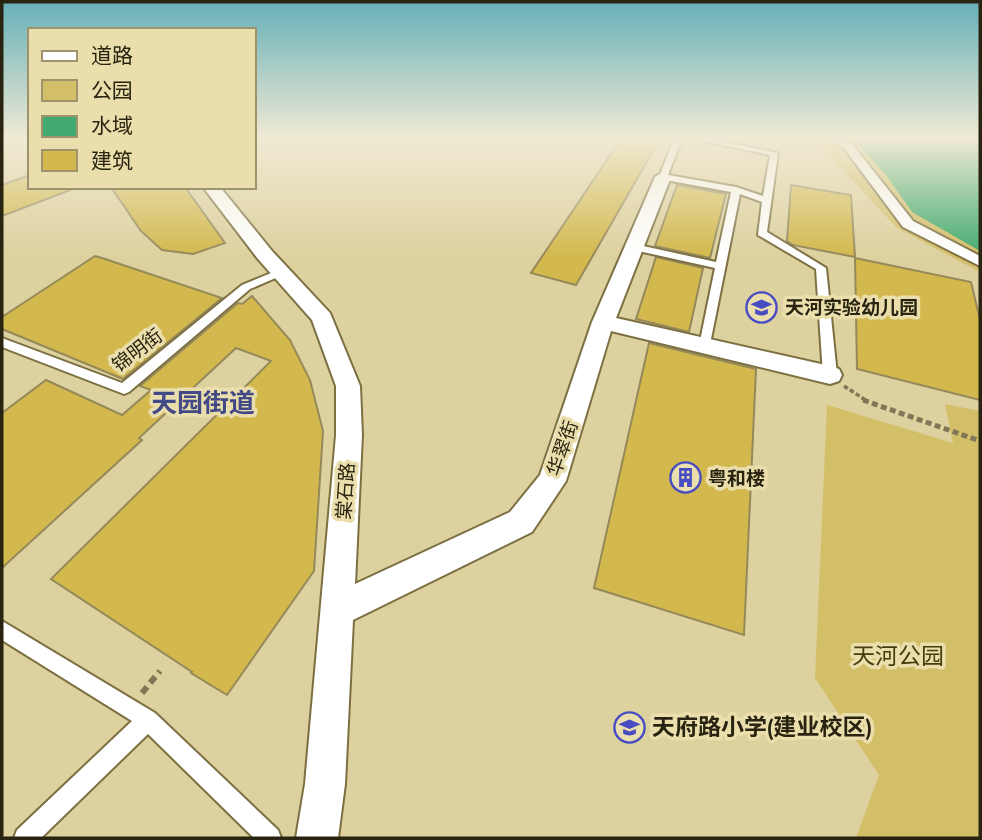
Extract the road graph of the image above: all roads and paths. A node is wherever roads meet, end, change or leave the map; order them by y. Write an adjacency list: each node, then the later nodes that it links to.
1 (663, 178): 8 (street, 华翠街)
2 (670, 178): 6 (lane)
3 (770, 178): 7 (lane)
4 (873, 178): 9 (street)
5 (213, 189): 11 (street, 棠石路)
6 (736, 190): 7 (lane); 10 (lane)
7 (767, 201): 15 (lane)
8 (634, 247): 10 (lane); 12 (street, 华翠街)
9 (980, 262)
10 (721, 266): 14 (lane)
11 (281, 272): 13 (lane, 锦明街); 17 (street, 棠石路)
12 (603, 322): 14 (street); 17 (street, 华翠街)
13 (2, 342)
14 (705, 346): 15 (street)
15 (830, 375): 16 (path)
16 (980, 441)
17 (337, 610): 23 (street, 棠石路)
18 (2, 631): 20 (lane)
19 (160, 671): 20 (path)
20 (139, 714): 21 (lane); 22 (lane)
21 (25, 838)
22 (270, 838)
23 (317, 838)

